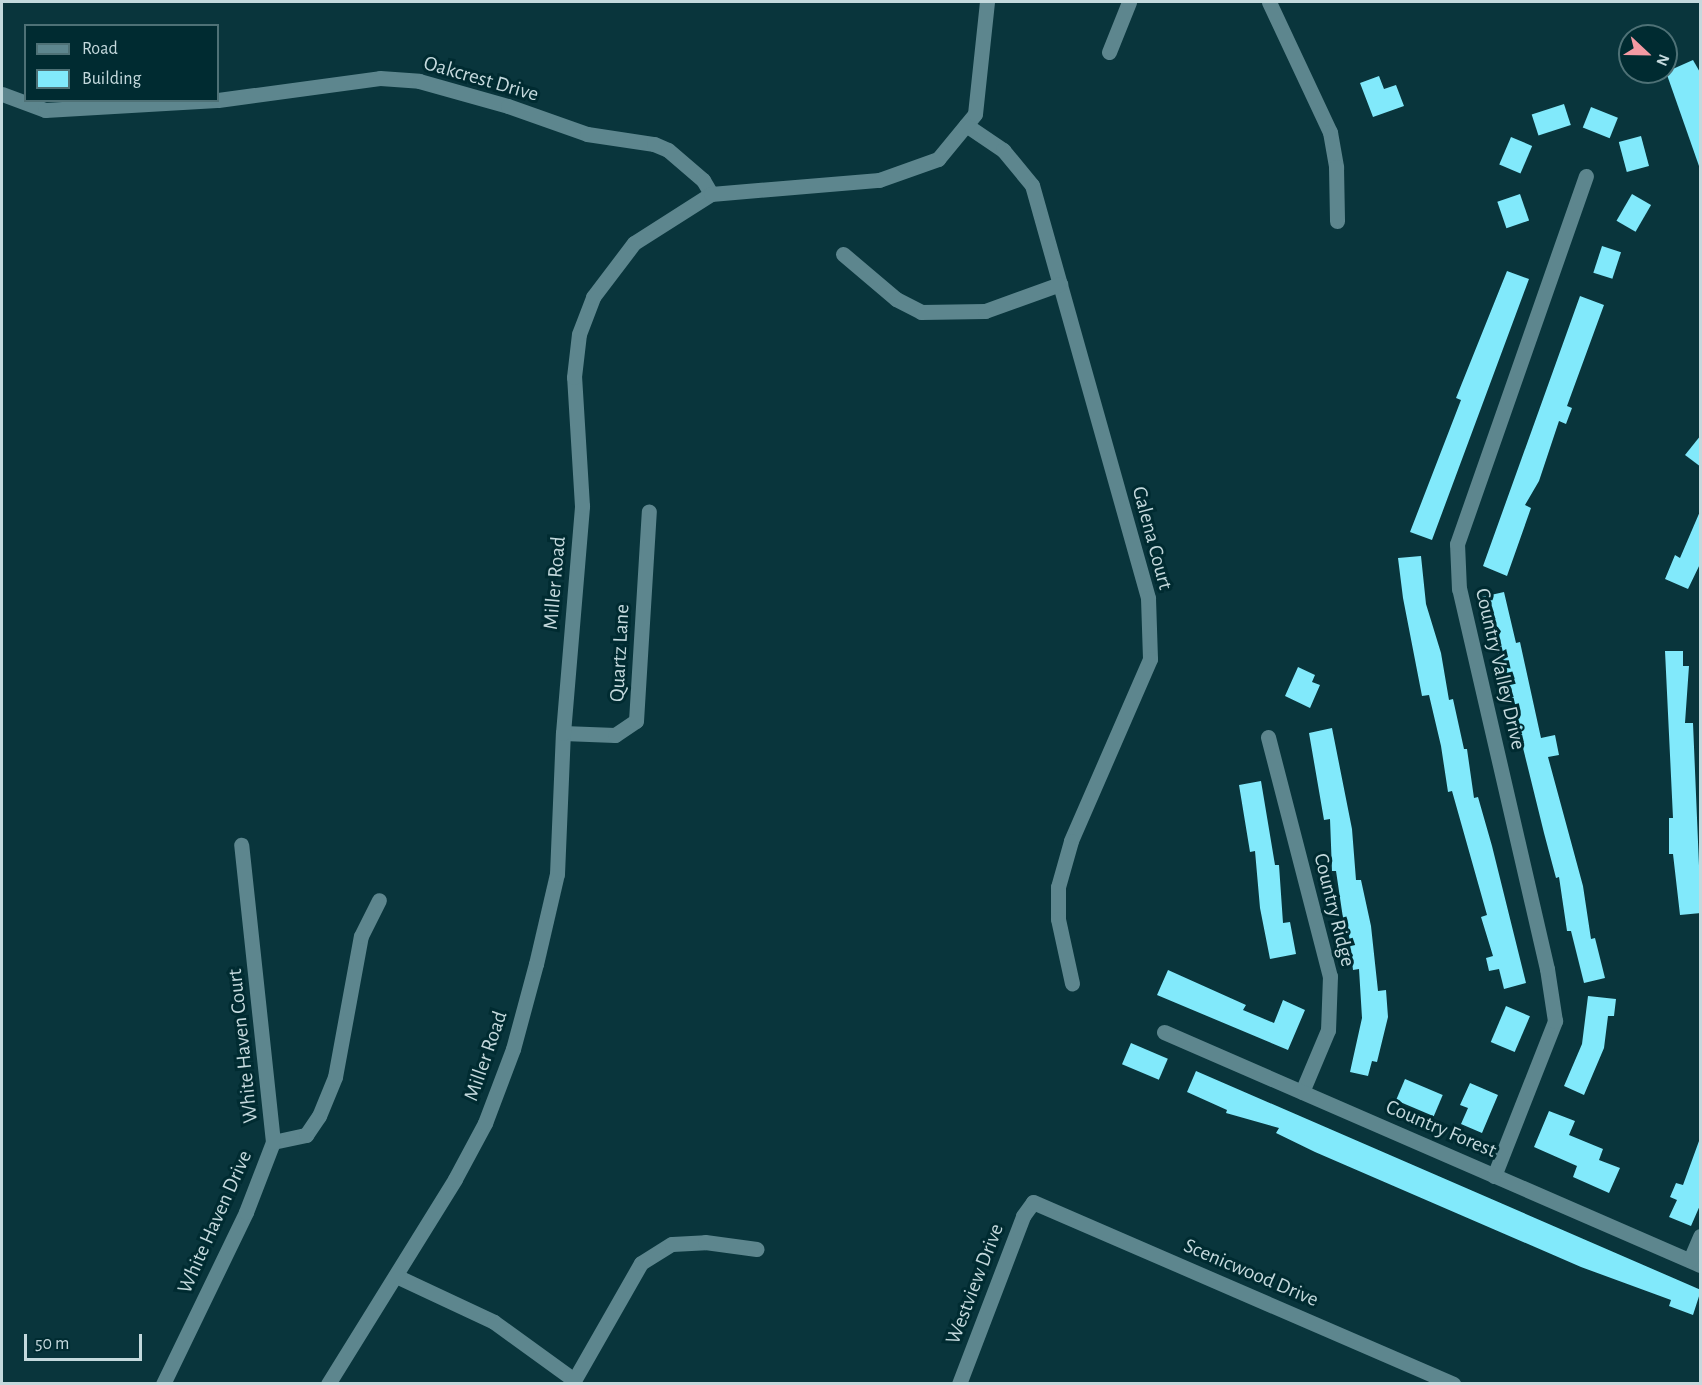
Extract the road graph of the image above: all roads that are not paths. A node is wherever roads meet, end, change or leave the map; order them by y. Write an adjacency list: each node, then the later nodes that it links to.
1 (987, 2): 8 (street, Miller Road)
2 (1129, 2): 4 (street)
3 (1269, 2): 11 (street)
4 (1109, 52)
5 (2, 94): 7 (street, Oakcrest Drive)
6 (219, 100): 10 (street, Oakcrest Drive)
7 (183, 102)
8 (966, 125): 10 (street, Miller Road); 13 (street, Galena Court)
9 (1586, 176): 23 (street, Country Valley Drive)
10 (711, 194): 15 (street, Miller Road)
11 (1337, 221)
12 (843, 254): 13 (street)
13 (1060, 284): 19 (street, Galena Court)
14 (649, 511): 15 (street, Quartz Lane)
15 (563, 733): 28 (street, Miller Road)
16 (1268, 736): 21 (street, Country Ridge)
17 (241, 845): 22 (street, White Haven Court)
18 (379, 900): 22 (street, White Haven Court)
19 (1072, 983)
20 (1164, 1032): 21 (street, Country Forest)
21 (1302, 1092): 23 (street, Country Forest)
22 (273, 1142): 30 (street, White Haven Drive)
23 (1494, 1176): 27 (street, Country Forest)
24 (1033, 1202): 32 (street, Westview Drive); 33 (street, Scenicwood Drive)
25 (1701, 1236): 27 (street)
26 (757, 1249): 29 (street)
27 (1695, 1263)
28 (396, 1276): 29 (street); 31 (street, Miller Road)
29 (573, 1382)
30 (163, 1383)
31 (328, 1383)
32 (959, 1383)
33 (1453, 1383)

